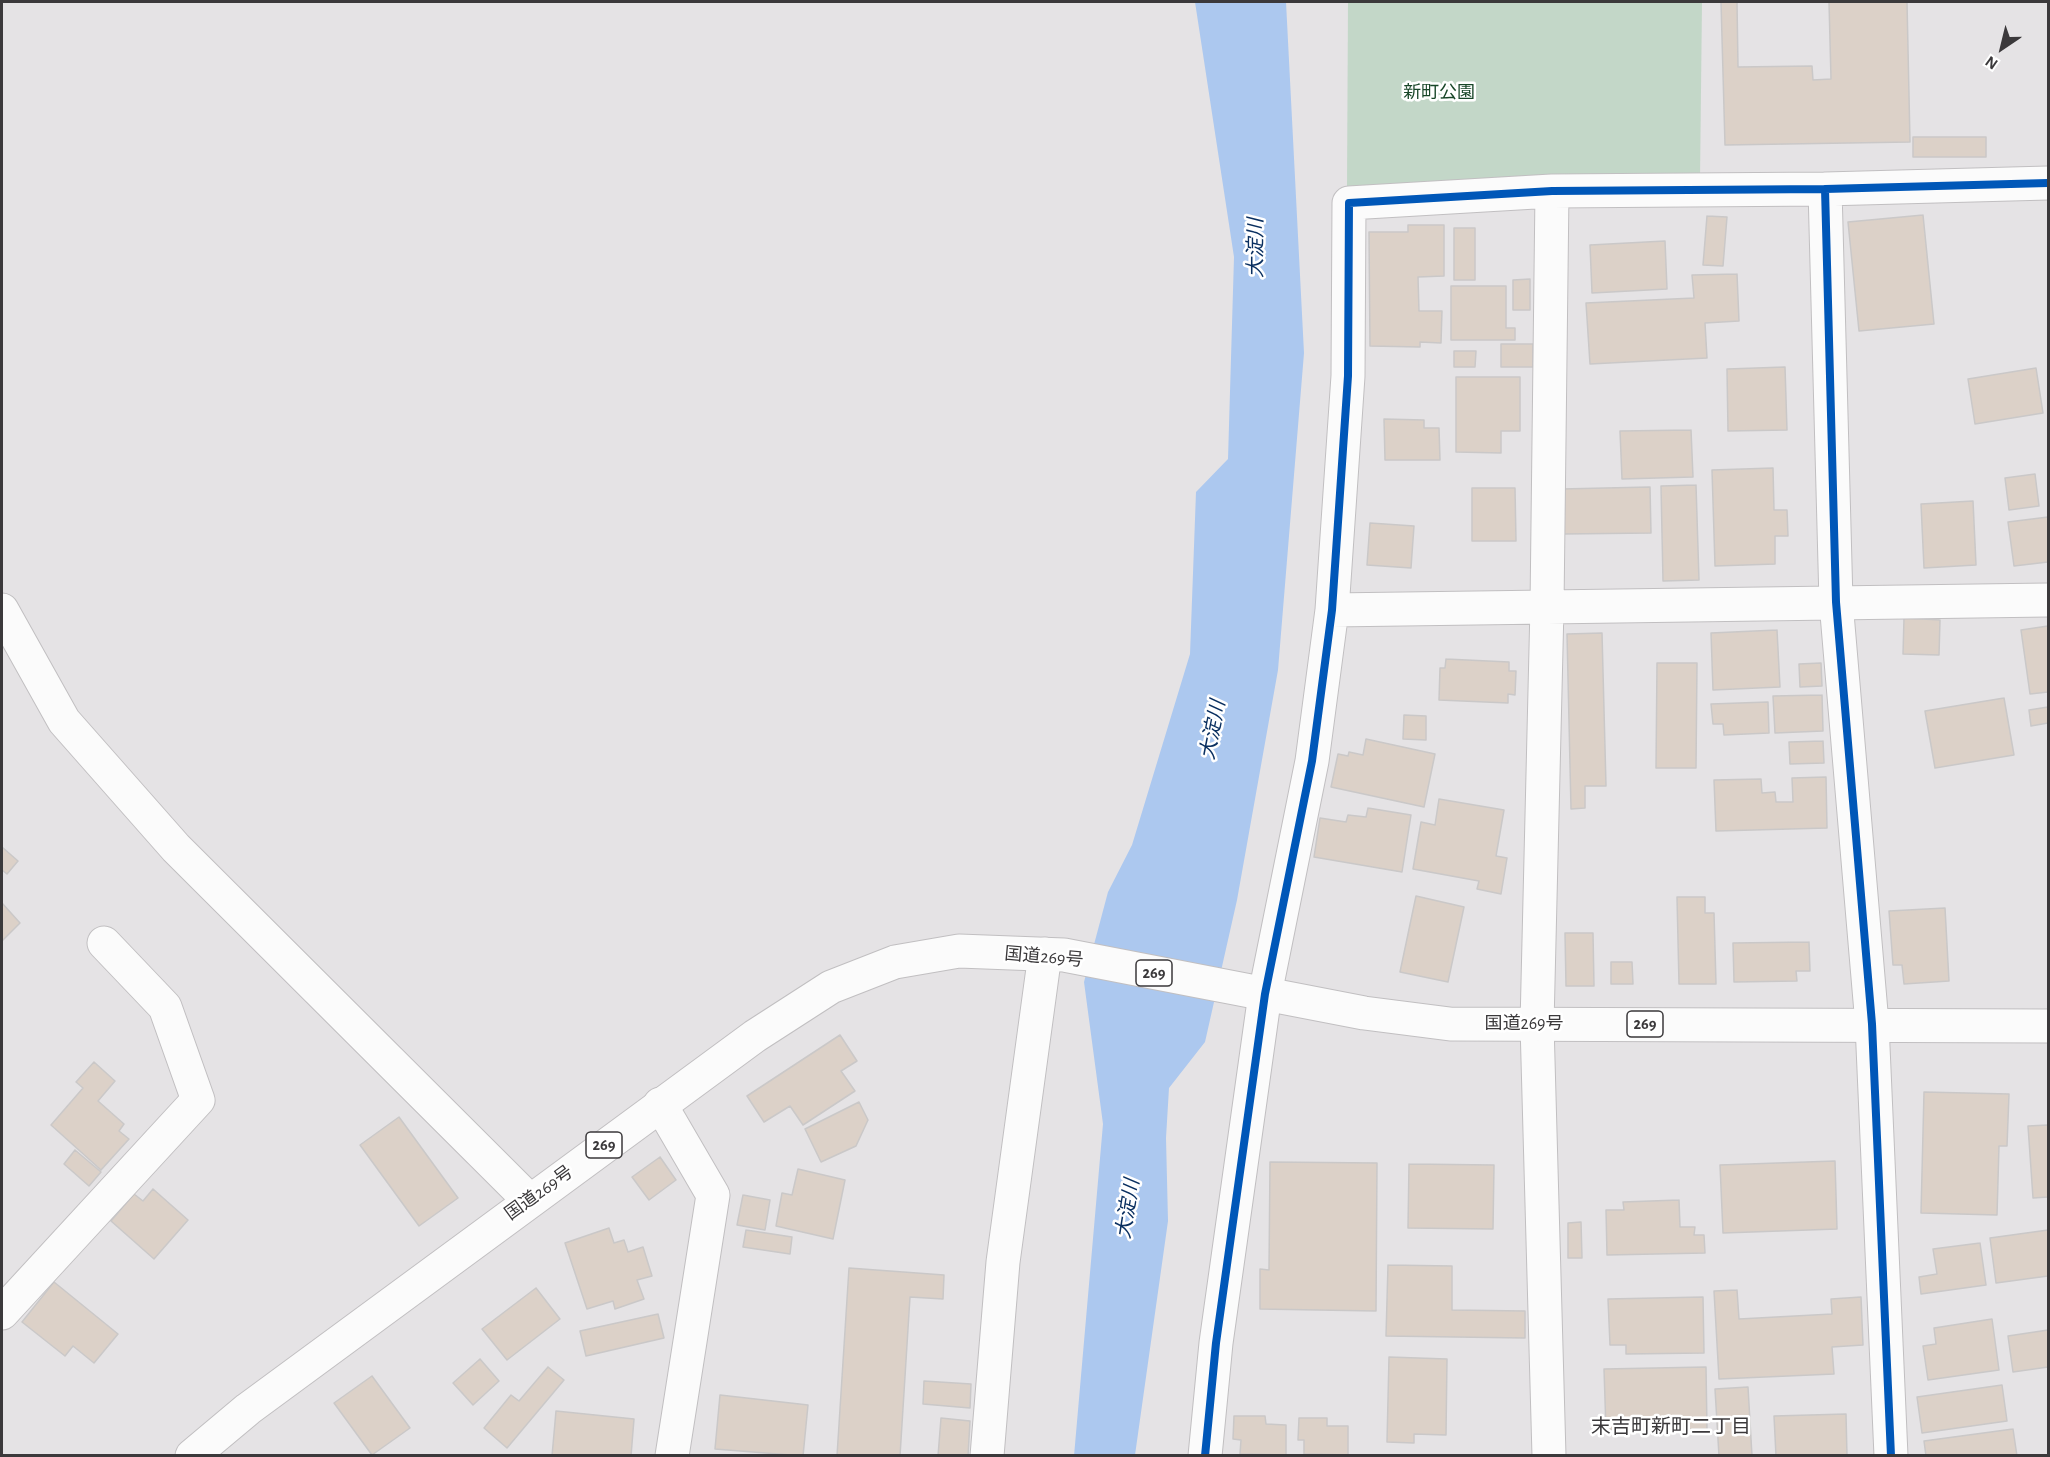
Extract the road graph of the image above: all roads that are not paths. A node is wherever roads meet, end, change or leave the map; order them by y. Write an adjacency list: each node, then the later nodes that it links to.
1 (2049, 183): 2 (main road)
2 (1825, 189): 3 (main road); 5 (main road)
3 (1552, 191): 6 (main road); 8 (main road)
4 (2049, 600): 5 (main road)
5 (1836, 602): 6 (main road); 13 (main road)
6 (1547, 607): 8 (main road); 12 (main road)
7 (2, 610): 16 (main road)
8 (1332, 610): 11 (main road)
9 (104, 943): 17 (main road)
10 (1055, 955): 11 (main road, 国道269号 / 269); 15 (main road, 国道269号 / 269); 20 (main road)
11 (1255, 993): 12 (main road, 国道269号 / 269); 21 (main road)
12 (1537, 1024): 13 (main road, 国道269号 / 269); 22 (main road)
13 (1872, 1024): 14 (main road, 国道269号 / 269); 23 (main road)
14 (2049, 1026)
15 (660, 1104): 16 (main road, 国道269号 / 269); 19 (main road)
16 (529, 1200): 18 (main road, 国道269号 / 269)
17 (2, 1313)
18 (192, 1455)
19 (672, 1455)
20 (987, 1455)
21 (1205, 1455)
22 (1549, 1455)
23 (1892, 1455)

